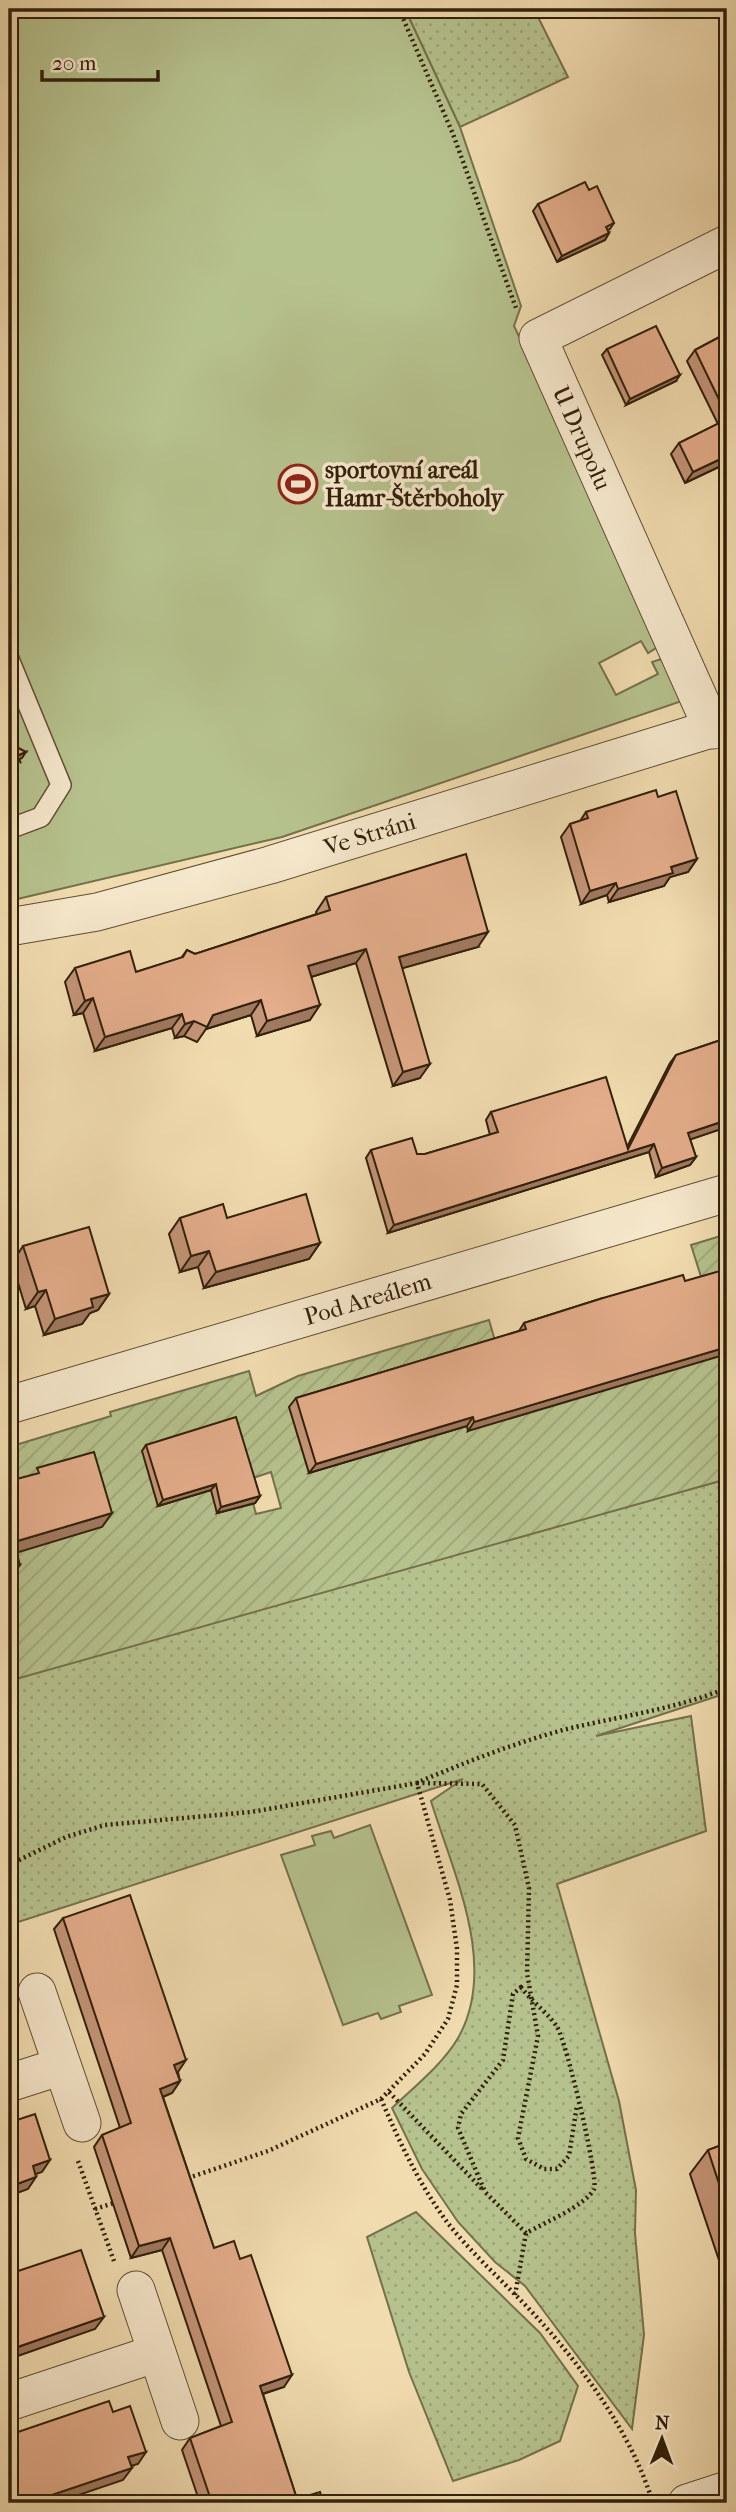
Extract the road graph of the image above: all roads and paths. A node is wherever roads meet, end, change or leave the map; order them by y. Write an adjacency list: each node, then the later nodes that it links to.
1 (399, 9): 3 (path)
2 (727, 244): 3 (street)
3 (538, 338): 5 (street, U Drupolu)
4 (9, 659): 6 (lane)
5 (720, 727): 7 (street, Ve Stráni)
6 (9, 829)
7 (9, 927)
8 (727, 1193): 9 (street, Pod Areálem)
9 (9, 1405)
10 (727, 1688): 11 (path)
11 (417, 1783): 12 (path); 14 (path); 17 (path)
12 (9, 1865)
13 (37, 1992): 15 (street)
14 (534, 2005): 19 (path); 19 (path); 22 (path)
15 (62, 2066): 16 (street); 20 (street)
16 (9, 2083)
17 (389, 2092): 18 (path); 22 (path)
18 (382, 2099): 21 (path); 27 (path)
19 (578, 2102): 25 (path)
20 (82, 2123): 24 (path)
21 (181, 2180)
22 (485, 2192): 25 (path)
23 (119, 2201): 24 (path)
24 (95, 2209): 26 (path)
25 (526, 2233): 27 (path)
26 (135, 2290): 28 (street)
27 (515, 2295): 31 (path)
28 (157, 2353): 29 (street); 30 (street)
29 (9, 2402)
30 (180, 2421)
31 (654, 2503)

